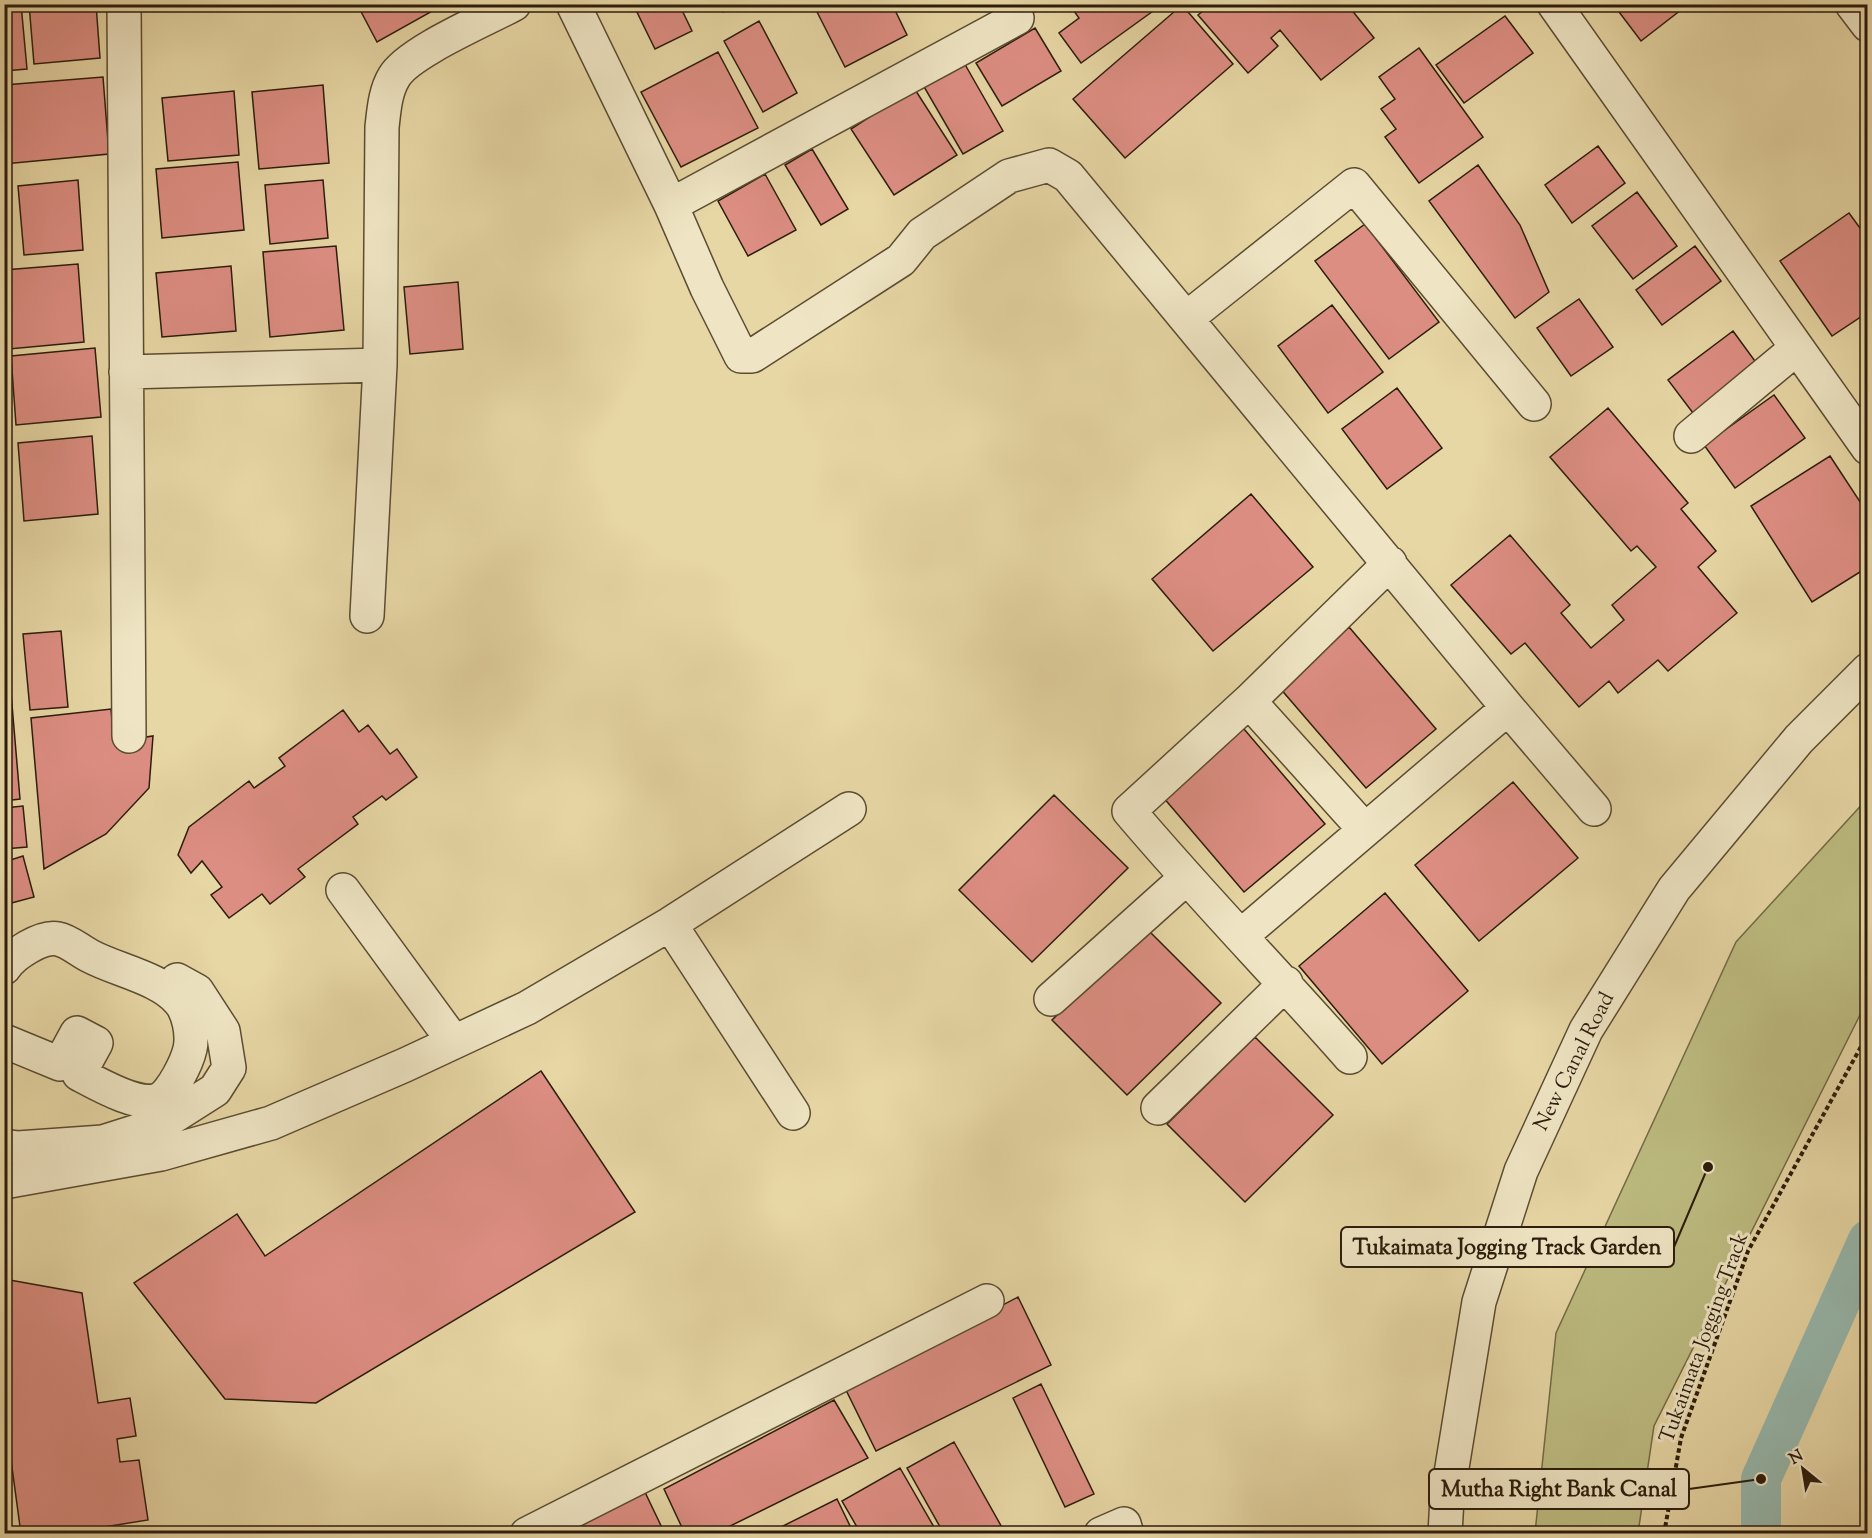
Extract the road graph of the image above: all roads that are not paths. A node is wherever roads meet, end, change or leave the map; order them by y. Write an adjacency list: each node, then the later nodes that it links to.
1 (124, 4): 12 (street)
2 (514, 4): 11 (street)
3 (573, 4): 8 (street)
4 (1009, 4): 8 (street)
5 (1554, 4): 10 (street)
6 (1852, 4): 7 (street)
7 (1868, 25)
8 (671, 205): 9 (street)
9 (1187, 318): 13 (street); 16 (street)
10 (1797, 348): 14 (street); 15 (street)
11 (380, 364): 12 (street); 17 (street)
12 (126, 372): 21 (street)
13 (1534, 404)
14 (1691, 436)
15 (1868, 448)
16 (1380, 551): 19 (street); 20 (street)
17 (367, 616)
18 (1868, 670): 44 (street, New Canal Road)
19 (1249, 701): 24 (street); 25 (street)
20 (1508, 708): 22 (street); 24 (street)
21 (129, 736)
22 (1594, 808)
23 (849, 809): 27 (street)
24 (1365, 830): 28 (street)
25 (1185, 878): 28 (street); 32 (street)
26 (343, 890): 34 (street)
27 (670, 924): 34 (street); 37 (street)
28 (1241, 936): 31 (street)
29 (92, 958): 30 (street); 33 (street); 38 (street)
30 (4, 968)
31 (1286, 983): 35 (street); 36 (street)
32 (1051, 999)
33 (4, 1041)
34 (454, 1042): 39 (street)
35 (1350, 1057)
36 (1158, 1108)
37 (793, 1113)
38 (4, 1146)
39 (4, 1182)
40 (987, 1301): 41 (street)
41 (527, 1533)
42 (1101, 1533): 43 (street)
43 (1127, 1533)
44 (1445, 1533)

